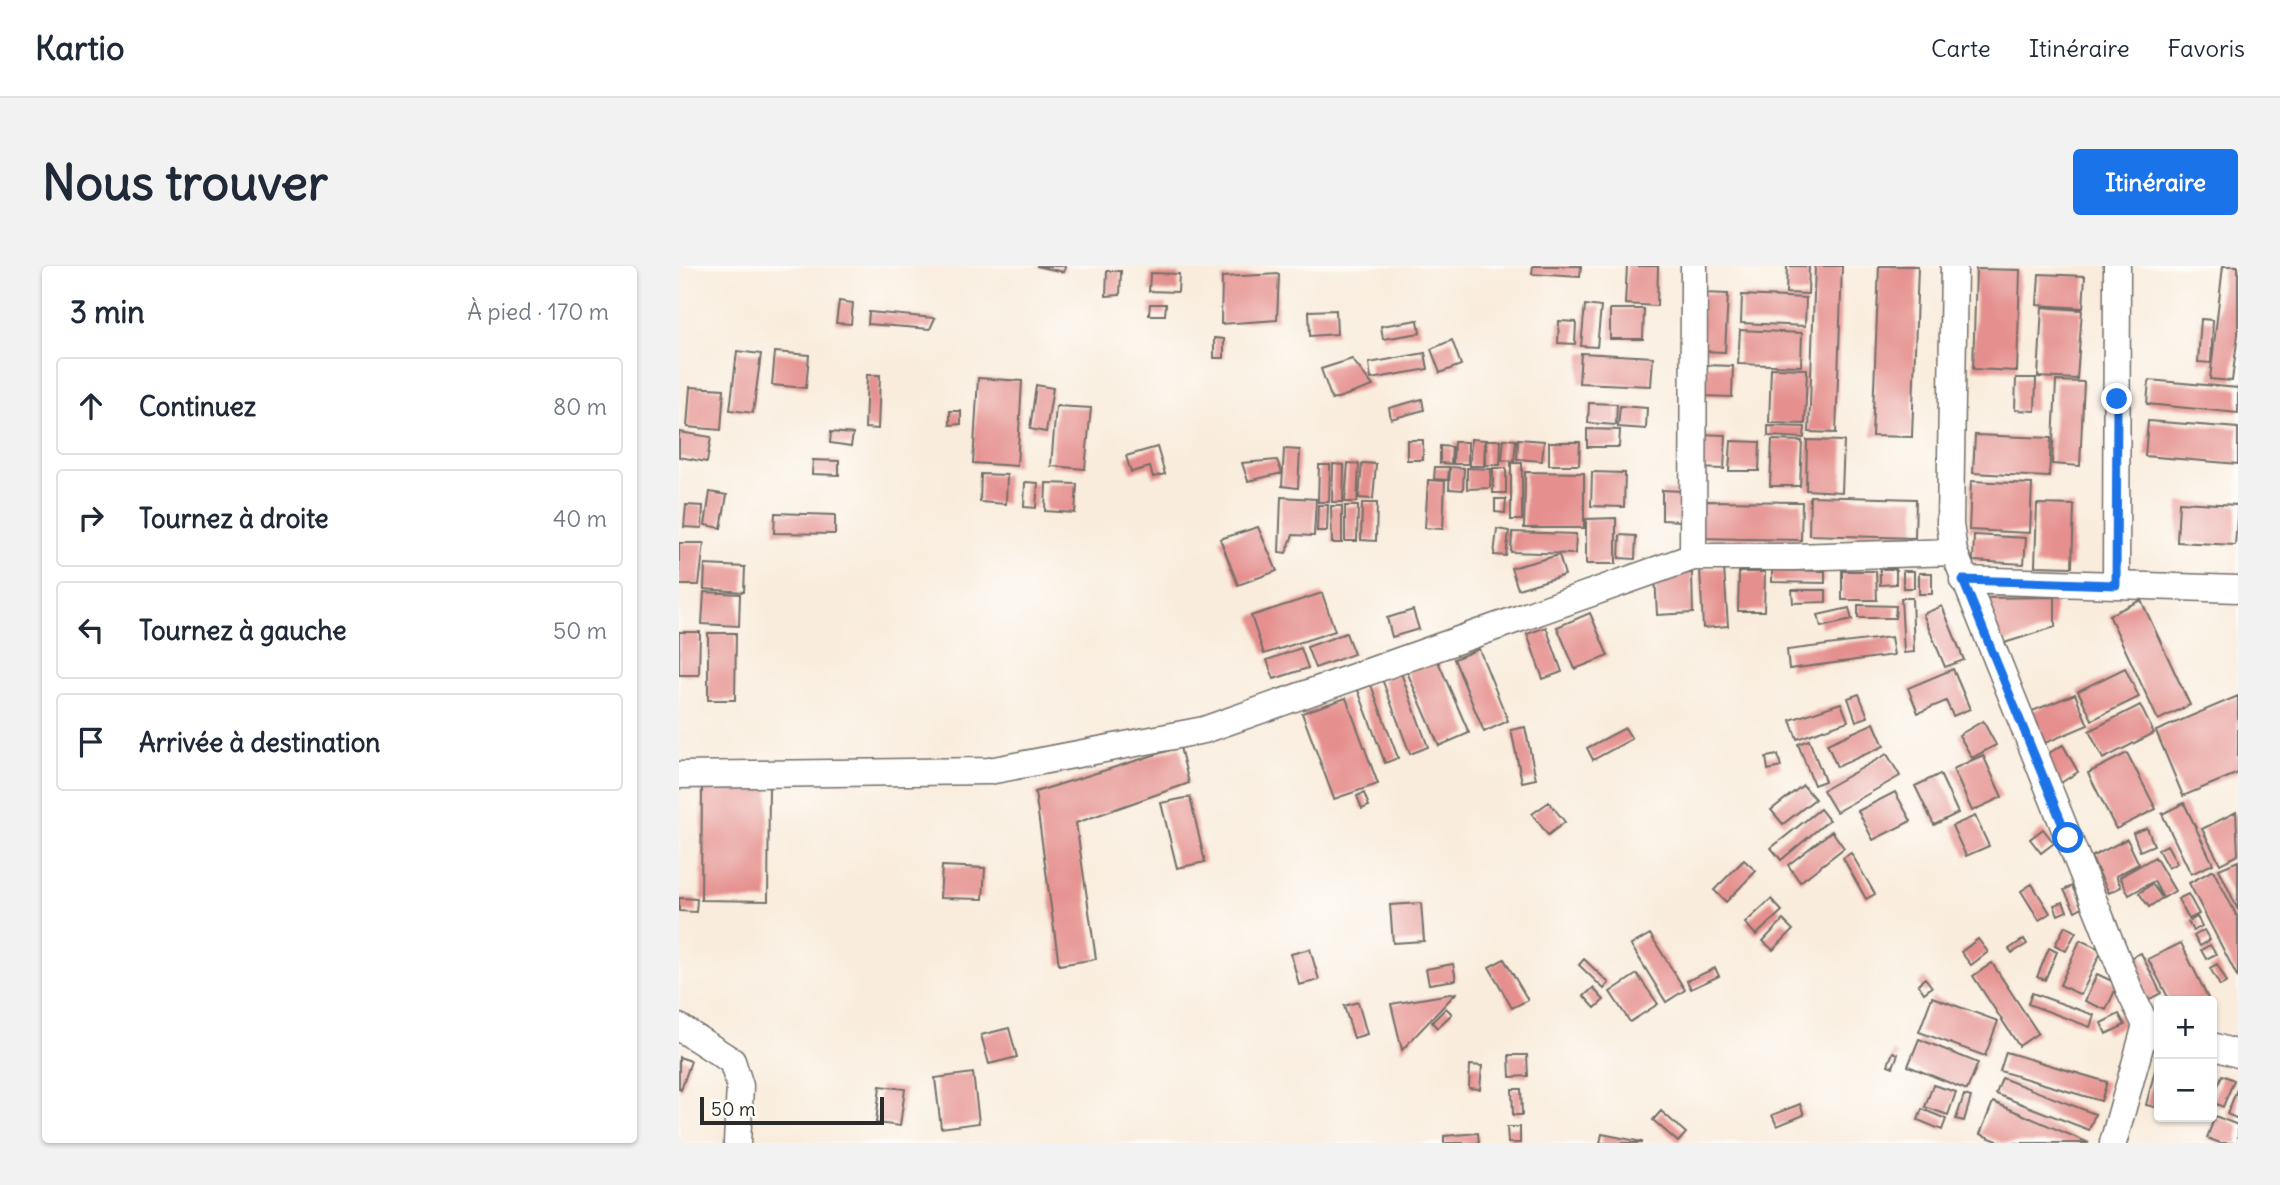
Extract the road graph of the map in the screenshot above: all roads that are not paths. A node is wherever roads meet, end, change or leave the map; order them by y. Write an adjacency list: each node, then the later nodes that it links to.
1 (1694, 266): 5 (street)
2 (1954, 266): 4 (street)
3 (2117, 266): 7 (street)
4 (1954, 552): 5 (street); 6 (street)
5 (1693, 557): 9 (street)
6 (1963, 580): 7 (street); 11 (street)
7 (2116, 585): 8 (street)
8 (2238, 589)
9 (679, 775)
10 (679, 1027): 14 (street)
11 (2152, 1027): 15 (street)
12 (2217, 1048): 13 (street)
13 (2238, 1054)
14 (737, 1143)
15 (2113, 1143)

